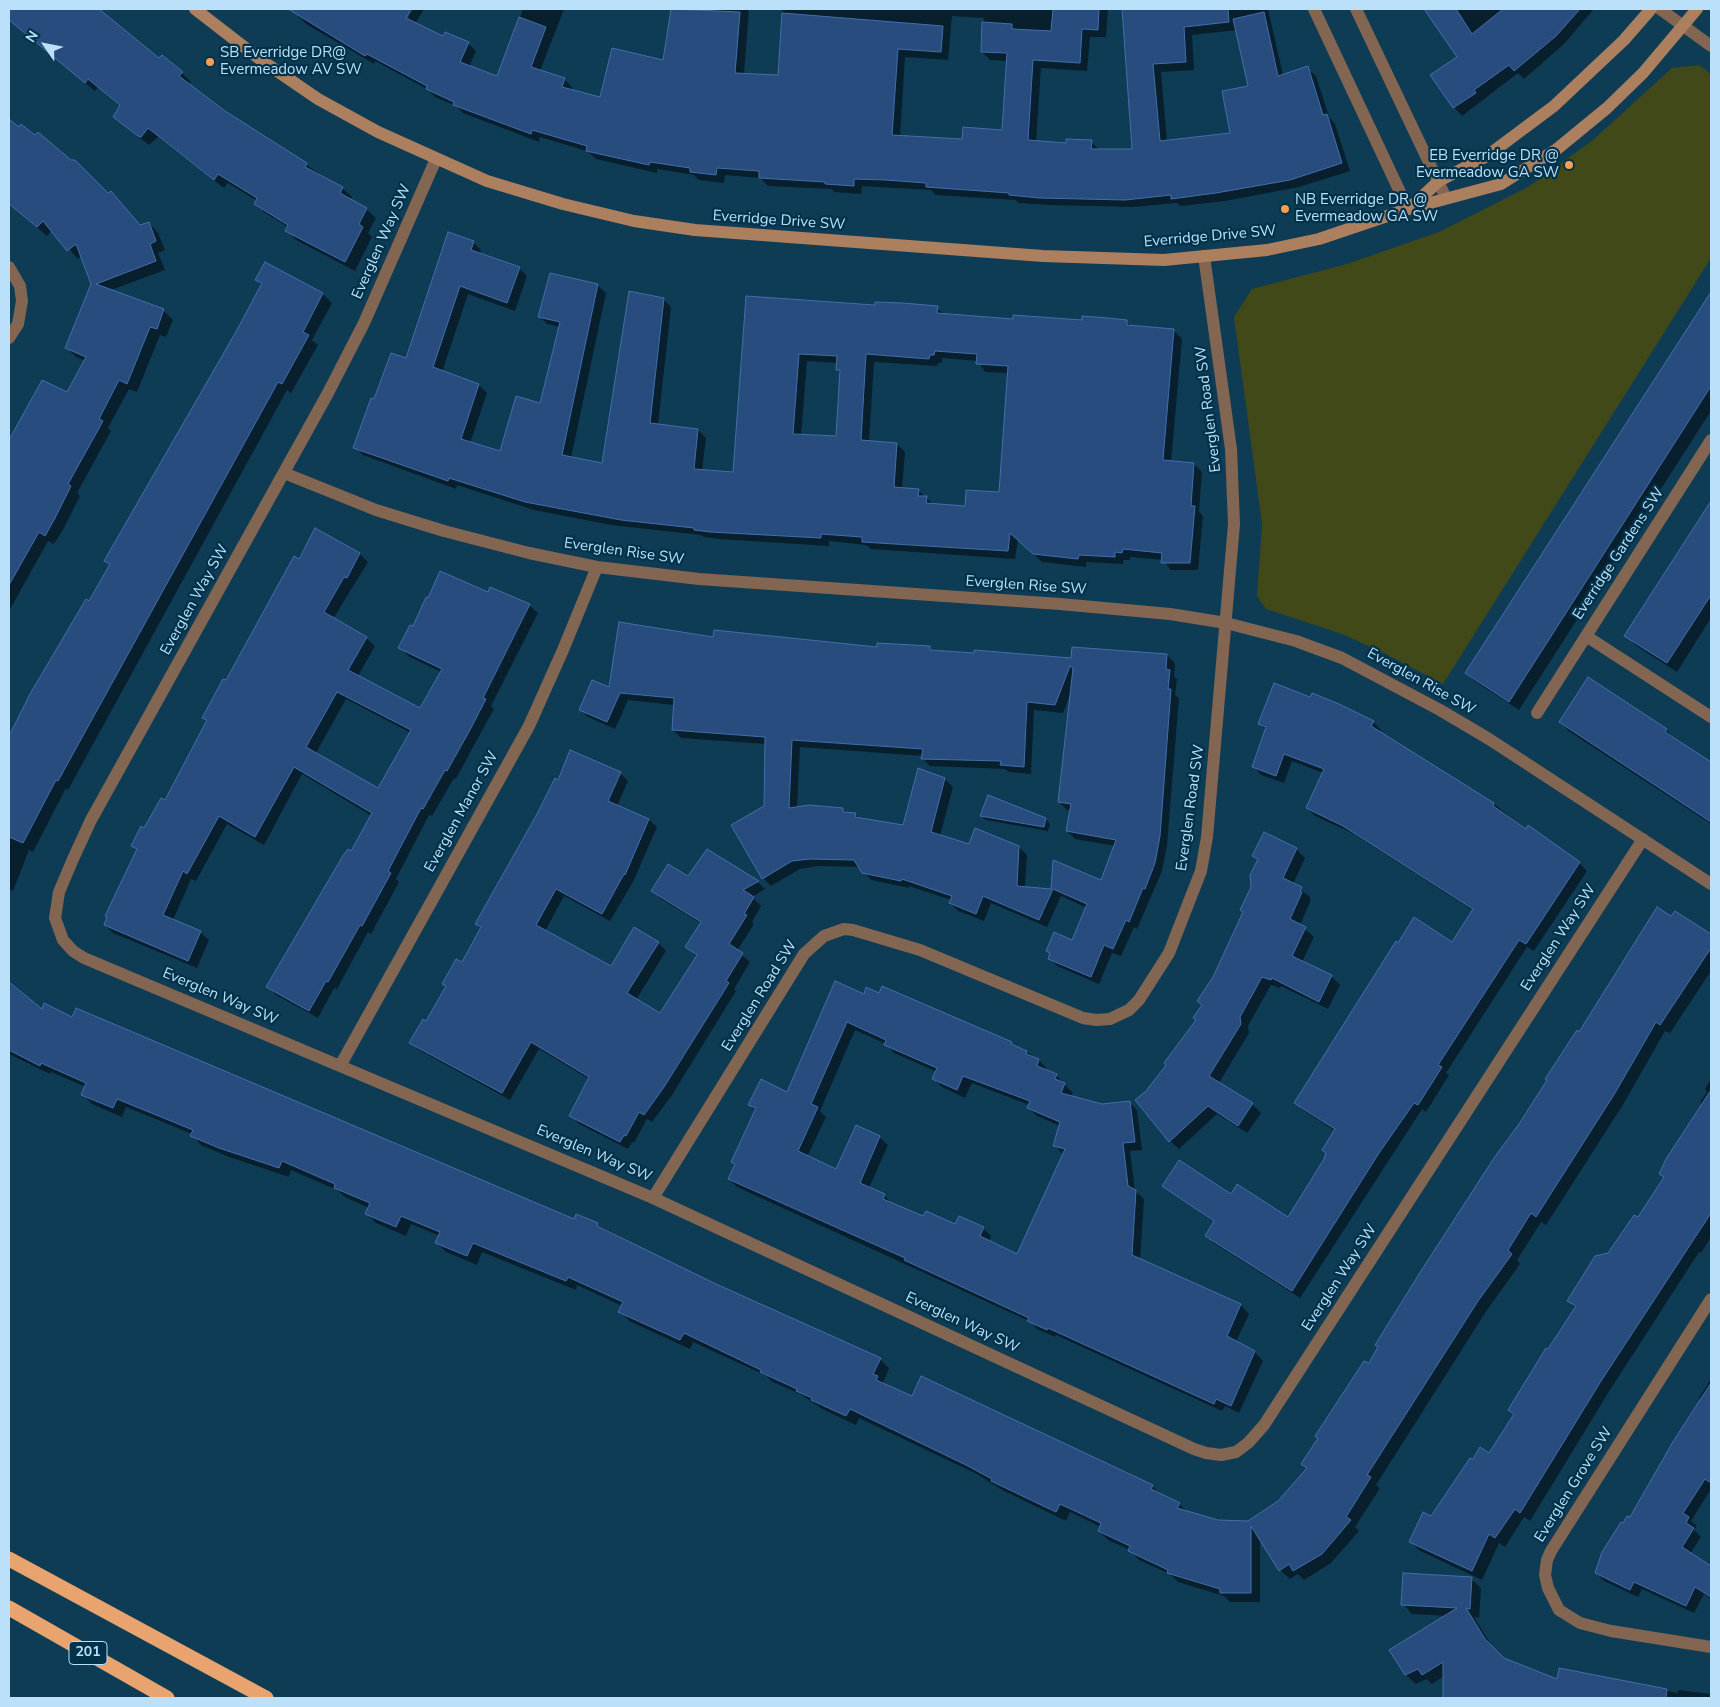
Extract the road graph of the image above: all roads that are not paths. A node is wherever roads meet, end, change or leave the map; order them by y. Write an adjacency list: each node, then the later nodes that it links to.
1 (195, 9): 9 (street, Everridge Drive SW)
2 (1314, 9): 12 (street)
3 (1356, 9): 10 (street)
4 (1651, 9): 10 (street, Everridge Drive SW)
5 (1660, 9): 7 (street)
6 (1697, 9): 7 (street, Everridge Drive SW)
7 (1683, 27): 8 (street); 11 (street, Everridge Drive SW)
8 (1711, 46)
9 (436, 159): 13 (street, Everridge Drive SW); 17 (street, Everglen Way SW)
10 (1439, 181): 11 (street); 12 (street, Everridge Drive SW)
11 (1446, 198): 12 (street, Everridge Drive SW)
12 (1408, 209): 13 (street, Everridge Drive SW)
13 (1204, 256): 19 (street, Everglen Road SW)
14 (9, 267): 15 (street)
15 (9, 338)
16 (1711, 440): 20 (street, Everridge Gardens SW)
17 (284, 472): 18 (street, Everglen Rise SW); 25 (street, Everglen Way SW)
18 (597, 567): 19 (street, Everglen Rise SW); 25 (street, Everglen Manor SW)
19 (1226, 623): 23 (street, Everglen Rise SW); 26 (street, Everglen Road SW)
20 (1586, 636): 21 (street); 22 (street, Everridge Gardens SW)
21 (1537, 713)
22 (1711, 717)
23 (1643, 839): 24 (street, Everglen Rise SW); 26 (street, Everglen Way SW)
24 (1711, 884)
25 (340, 1066): 26 (street, Everglen Way SW)
26 (653, 1198)
27 (1711, 1299): 30 (street, Everglen Grove SW)
28 (9, 1558): 32 (highway)
29 (9, 1608): 31 (highway, 201)
30 (1711, 1647)
31 (167, 1698)
32 (266, 1698)

